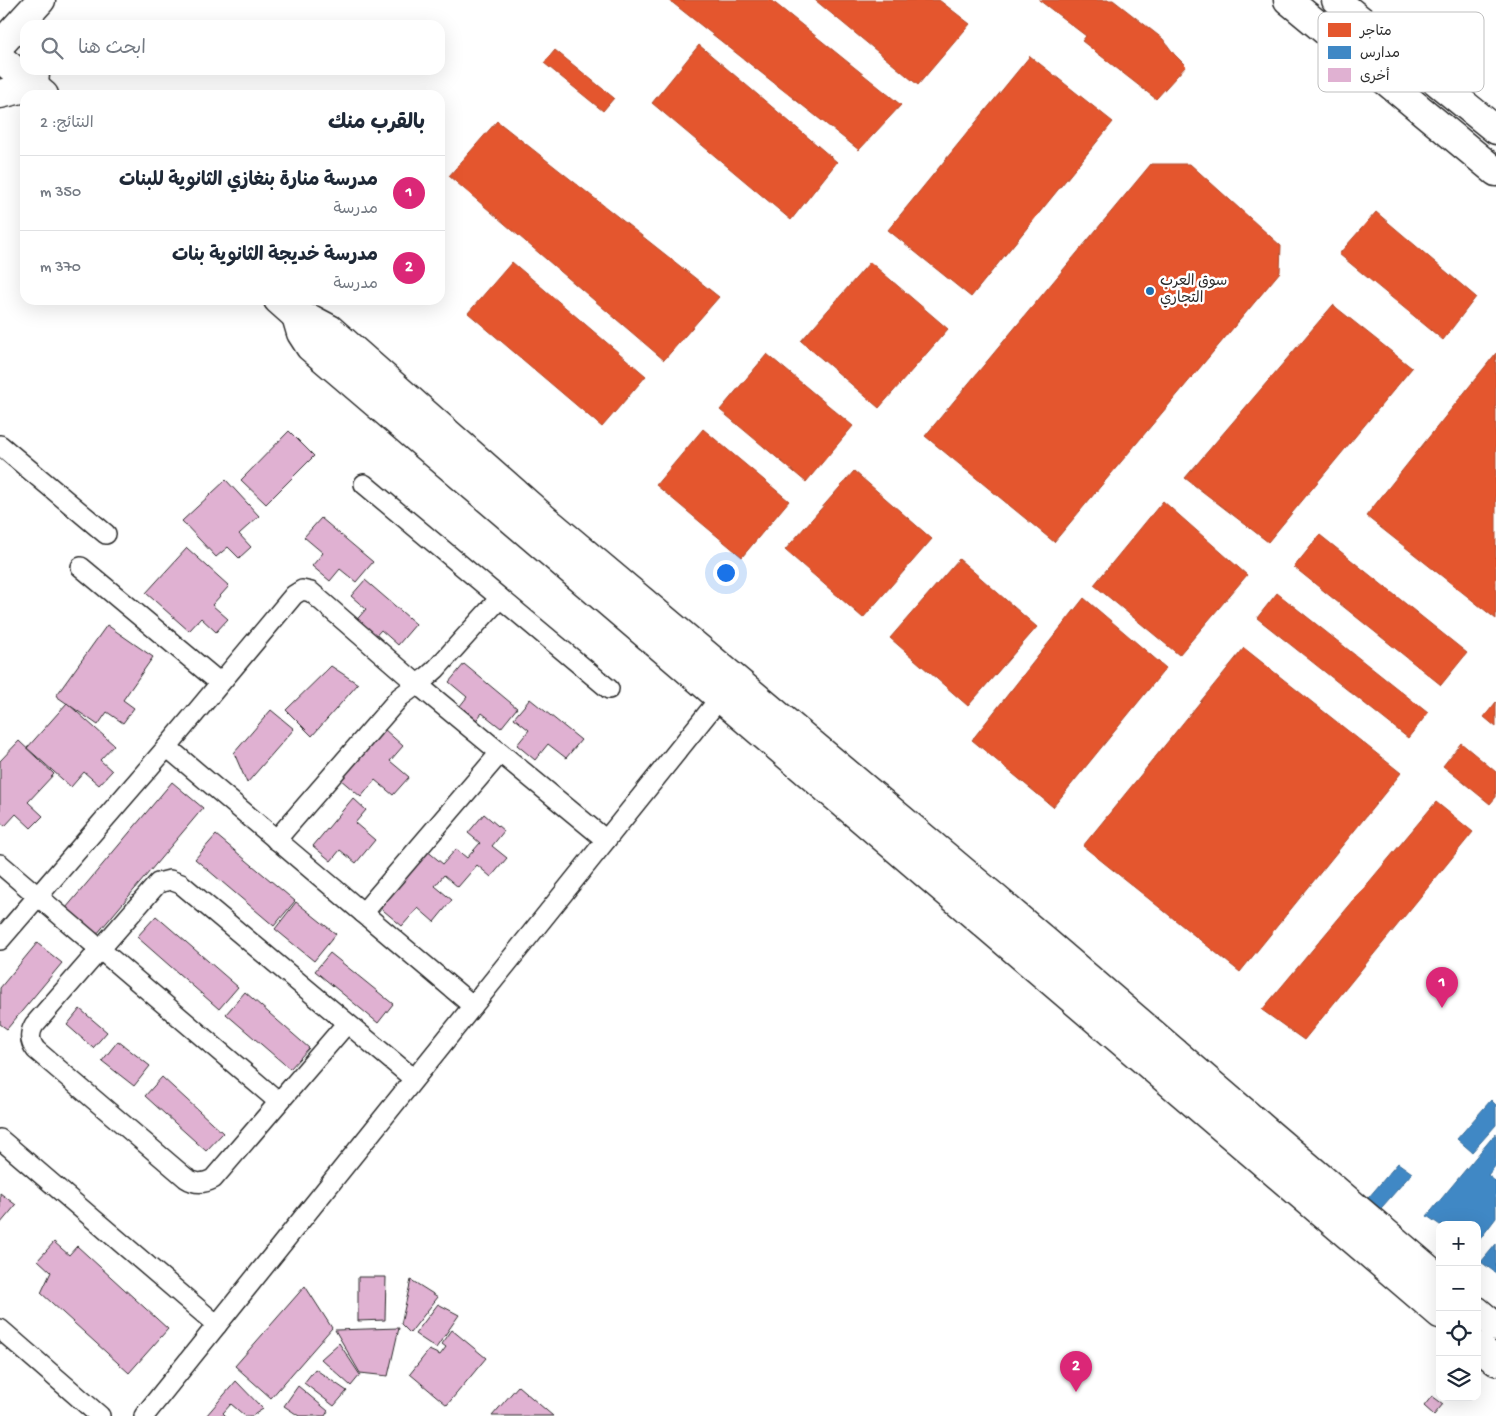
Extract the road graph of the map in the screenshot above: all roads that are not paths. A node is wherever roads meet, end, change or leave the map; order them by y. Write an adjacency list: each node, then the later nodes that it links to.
1 (1288, 0): 4 (main road)
2 (1336, 0): 3 (main road)
3 (1351, 12)
4 (1318, 25)
5 (20, 26): 6 (main road)
6 (0, 45)
7 (0, 58): 8 (main road)
8 (20, 72)
9 (25, 75): 10 (main road)
10 (38, 84): 13 (main road)
11 (1399, 92): 15 (main road)
12 (1449, 92): 14 (main road)
13 (0, 94)
14 (1496, 130)
15 (1496, 172)
16 (287, 308): 25 (main road); 40 (main road)
17 (0, 445): 19 (street)
18 (364, 484): 21 (street)
19 (106, 534)
20 (80, 567): 22 (street)
21 (500, 598): 23 (street); 24 (street)
22 (220, 683): 23 (street); 26 (street)
23 (417, 684): 27 (street); 28 (street)
24 (609, 689)
25 (720, 698): 29 (street); 41 (main road)
26 (167, 747): 28 (street); 31 (street)
27 (500, 753): 29 (street); 32 (street)
28 (276, 840): 32 (street)
29 (606, 840): 35 (street)
30 (0, 864): 31 (street)
31 (38, 896): 33 (street); 34 (street)
32 (363, 913): 35 (street)
33 (0, 940)
34 (100, 950): 36 (street); 38 (street); 38 (street)
35 (473, 1006): 37 (street)
36 (347, 1022): 37 (street); 38 (street)
37 (414, 1079): 43 (street)
38 (279, 1102)
39 (0, 1139): 43 (street)
40 (1436, 1276)
41 (1436, 1311)
42 (1481, 1314): 44 (main road)
43 (217, 1325): 49 (street)
44 (1496, 1327)
45 (0, 1329): 48 (street)
46 (1481, 1349): 47 (main road)
47 (1496, 1361)
48 (100, 1416)
49 (144, 1416)

